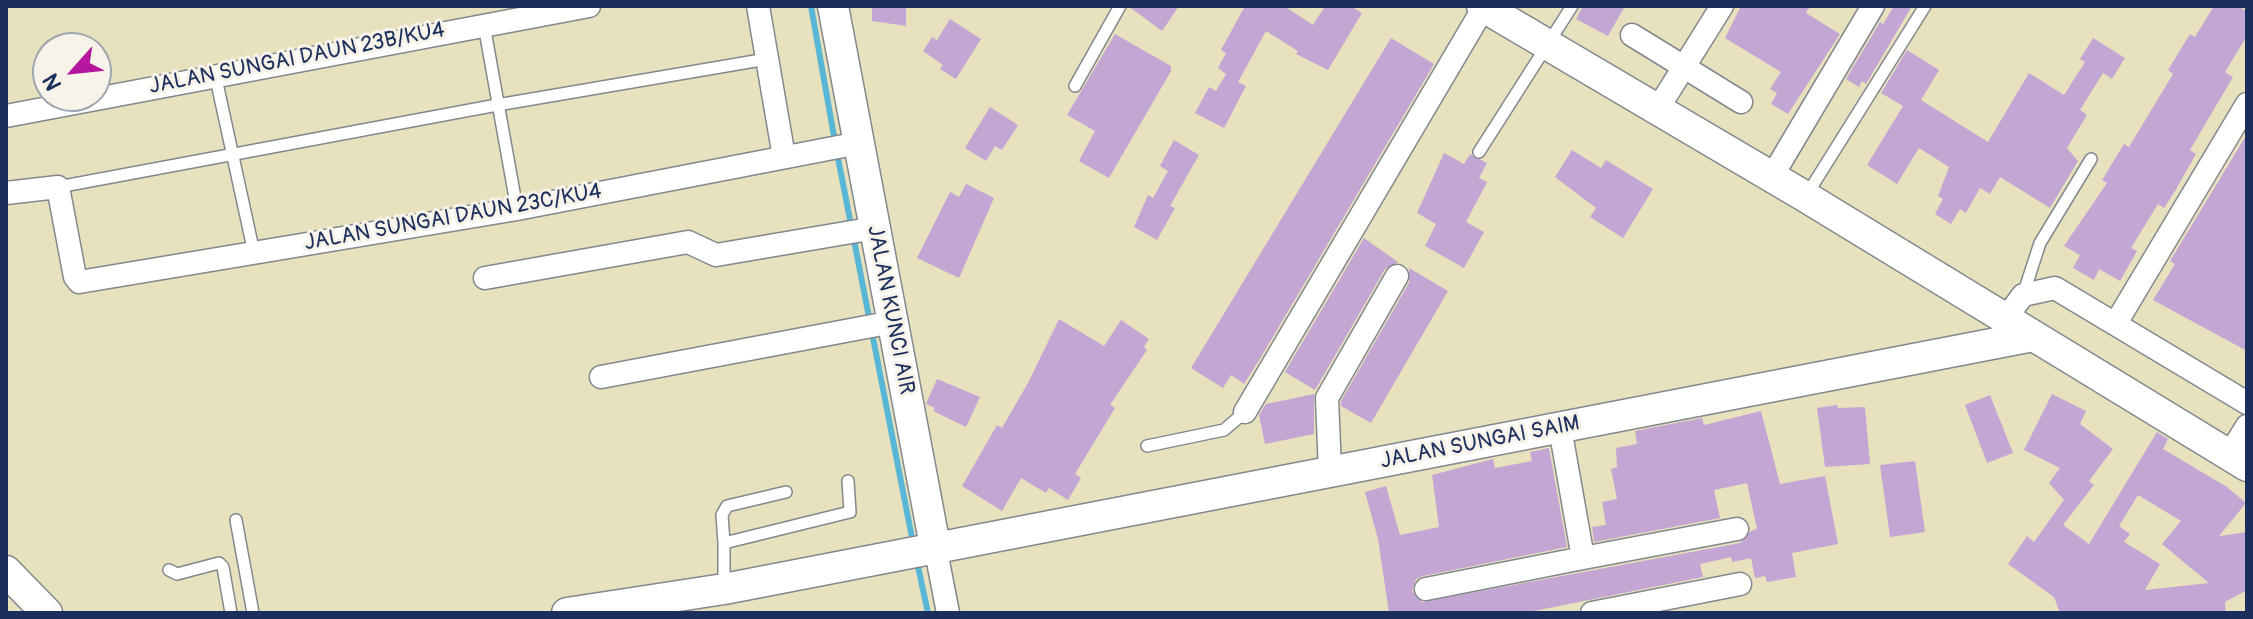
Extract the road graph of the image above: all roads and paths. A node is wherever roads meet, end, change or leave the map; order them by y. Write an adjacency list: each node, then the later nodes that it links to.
1 (589, 6): 10 (street, JALAN SUNGAI DAUN 23B/KU4)
2 (758, 6): 13 (street)
3 (833, 6): 22 (street, JALAN KUNCI AIR)
4 (1120, 6): 16 (lane)
5 (1572, 6): 12 (lane)
6 (1722, 6): 14 (street)
7 (1873, 6): 27 (street)
8 (1925, 6): 30 (lane)
9 (1492, 9): 12 (street); 42 (street)
10 (484, 25): 15 (street, JALAN SUNGAI DAUN 23B/KU4); 19 (lane)
11 (1632, 35): 14 (street)
12 (1547, 46): 20 (street); 23 (lane)
13 (767, 59): 19 (lane); 25 (street)
14 (1684, 69): 17 (street); 20 (street)
15 (215, 74): 21 (street, JALAN SUNGAI DAUN 23B/KU4); 24 (lane)
16 (1075, 86)
17 (1741, 102)
18 (2247, 104): 37 (street)
19 (497, 105): 24 (lane); 31 (lane)
20 (1657, 110): 27 (street)
21 (6, 116)
22 (844, 146): 25 (street, JALAN SUNGAI DAUN 23C/KU4); 32 (street, JALAN KUNCI AIR)
23 (1479, 152)
24 (233, 153): 28 (lane); 33 (lane)
25 (784, 157): 31 (street, JALAN SUNGAI DAUN 23C/KU4)
26 (2091, 159): 36 (lane)
27 (1771, 178): 30 (street)
28 (58, 187): 29 (street); 33 (street, JALAN SUNGAI DAUN 23C/KU4)
29 (6, 193)
30 (1806, 197): 36 (street)
31 (517, 209): 33 (street, JALAN SUNGAI DAUN 23C/KU4)
32 (860, 231): 35 (street); 38 (street, JALAN KUNCI AIR)
33 (254, 253)
34 (1397, 276): 47 (street)
35 (485, 278)
36 (2014, 306): 37 (street); 39 (street)
37 (2116, 323): 41 (street)
38 (878, 326): 40 (street); 53 (street, JALAN KUNCI AIR)
39 (2033, 336): 44 (street, JALAN SUNGAI SAIM); 46 (street)
40 (601, 377)
41 (2247, 403)
42 (1245, 412): 45 (lane)
43 (2247, 426): 46 (street)
44 (1560, 428): 47 (street, JALAN SUNGAI SAIM); 54 (street)
45 (1147, 446)
46 (2238, 460)
47 (1330, 471): 53 (street, JALAN SUNGAI SAIM)
48 (848, 481): 52 (lane)
49 (786, 492): 52 (lane)
50 (236, 520): 55 (lane)
51 (1737, 529): 54 (street)
52 (724, 543): 60 (lane)
53 (931, 547): 60 (street, JALAN SUNGAI SAIM); 66 (street, JALAN KUNCI AIR)
54 (1583, 558): 61 (street)
55 (244, 564): 56 (lane); 64 (lane)
56 (223, 567): 57 (lane); 63 (lane)
57 (169, 570)
58 (6, 571): 62 (street)
59 (1740, 584): 67 (street)
60 (724, 589): 65 (street, JALAN SUNGAI SAIM)
61 (1426, 589)
62 (47, 613)
63 (231, 613)
64 (253, 613)
65 (567, 613)
66 (948, 613)
67 (1592, 613)

